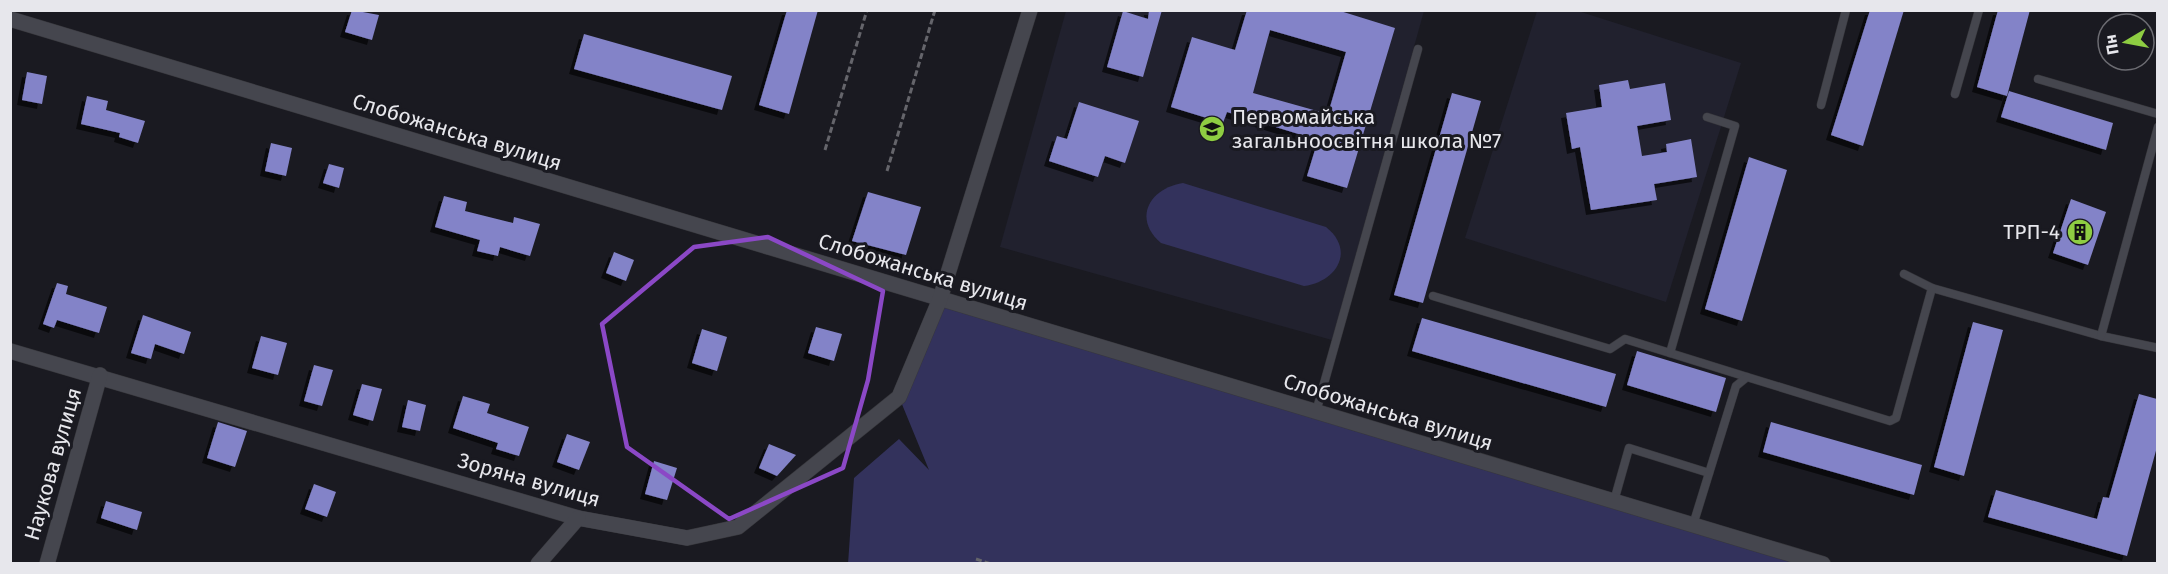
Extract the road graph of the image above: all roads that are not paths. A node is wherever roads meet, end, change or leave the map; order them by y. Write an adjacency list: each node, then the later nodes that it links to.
1 (1030, 10): 15 (street, Зоряна вулиця)
2 (1846, 10): 8 (lane)
3 (1979, 10): 7 (lane)
4 (10, 19): 15 (street, Слобожанська вулиця)
5 (1418, 49): 22 (lane)
6 (2037, 79): 9 (lane)
7 (1955, 94)
8 (1821, 105)
9 (2157, 114)
10 (1707, 117): 19 (lane)
11 (2157, 127): 16 (lane)
12 (1904, 274): 13 (lane)
13 (1932, 288): 16 (lane); 21 (lane)
14 (1433, 296): 19 (lane)
15 (940, 299): 22 (street, Слобожанська вулиця); 25 (street, Зоряна вулиця)
16 (2101, 336): 17 (lane)
17 (2157, 348)
18 (10, 351): 20 (street, Зоряна вулиця)
19 (1670, 353): 21 (lane)
20 (100, 375): 25 (street, Зоряна вулиця); 27 (street, Наукова вулиця)
21 (1747, 377): 23 (lane)
22 (1317, 412): 24 (street, Слобожанська вулиця)
23 (1709, 473): 24 (lane); 26 (lane)
24 (1614, 501): 26 (street, Слобожанська вулиця)
25 (579, 518): 28 (street)
26 (1693, 525): 29 (street, Слобожанська вулиця)
27 (47, 564)
28 (538, 564)
29 (1823, 564)

